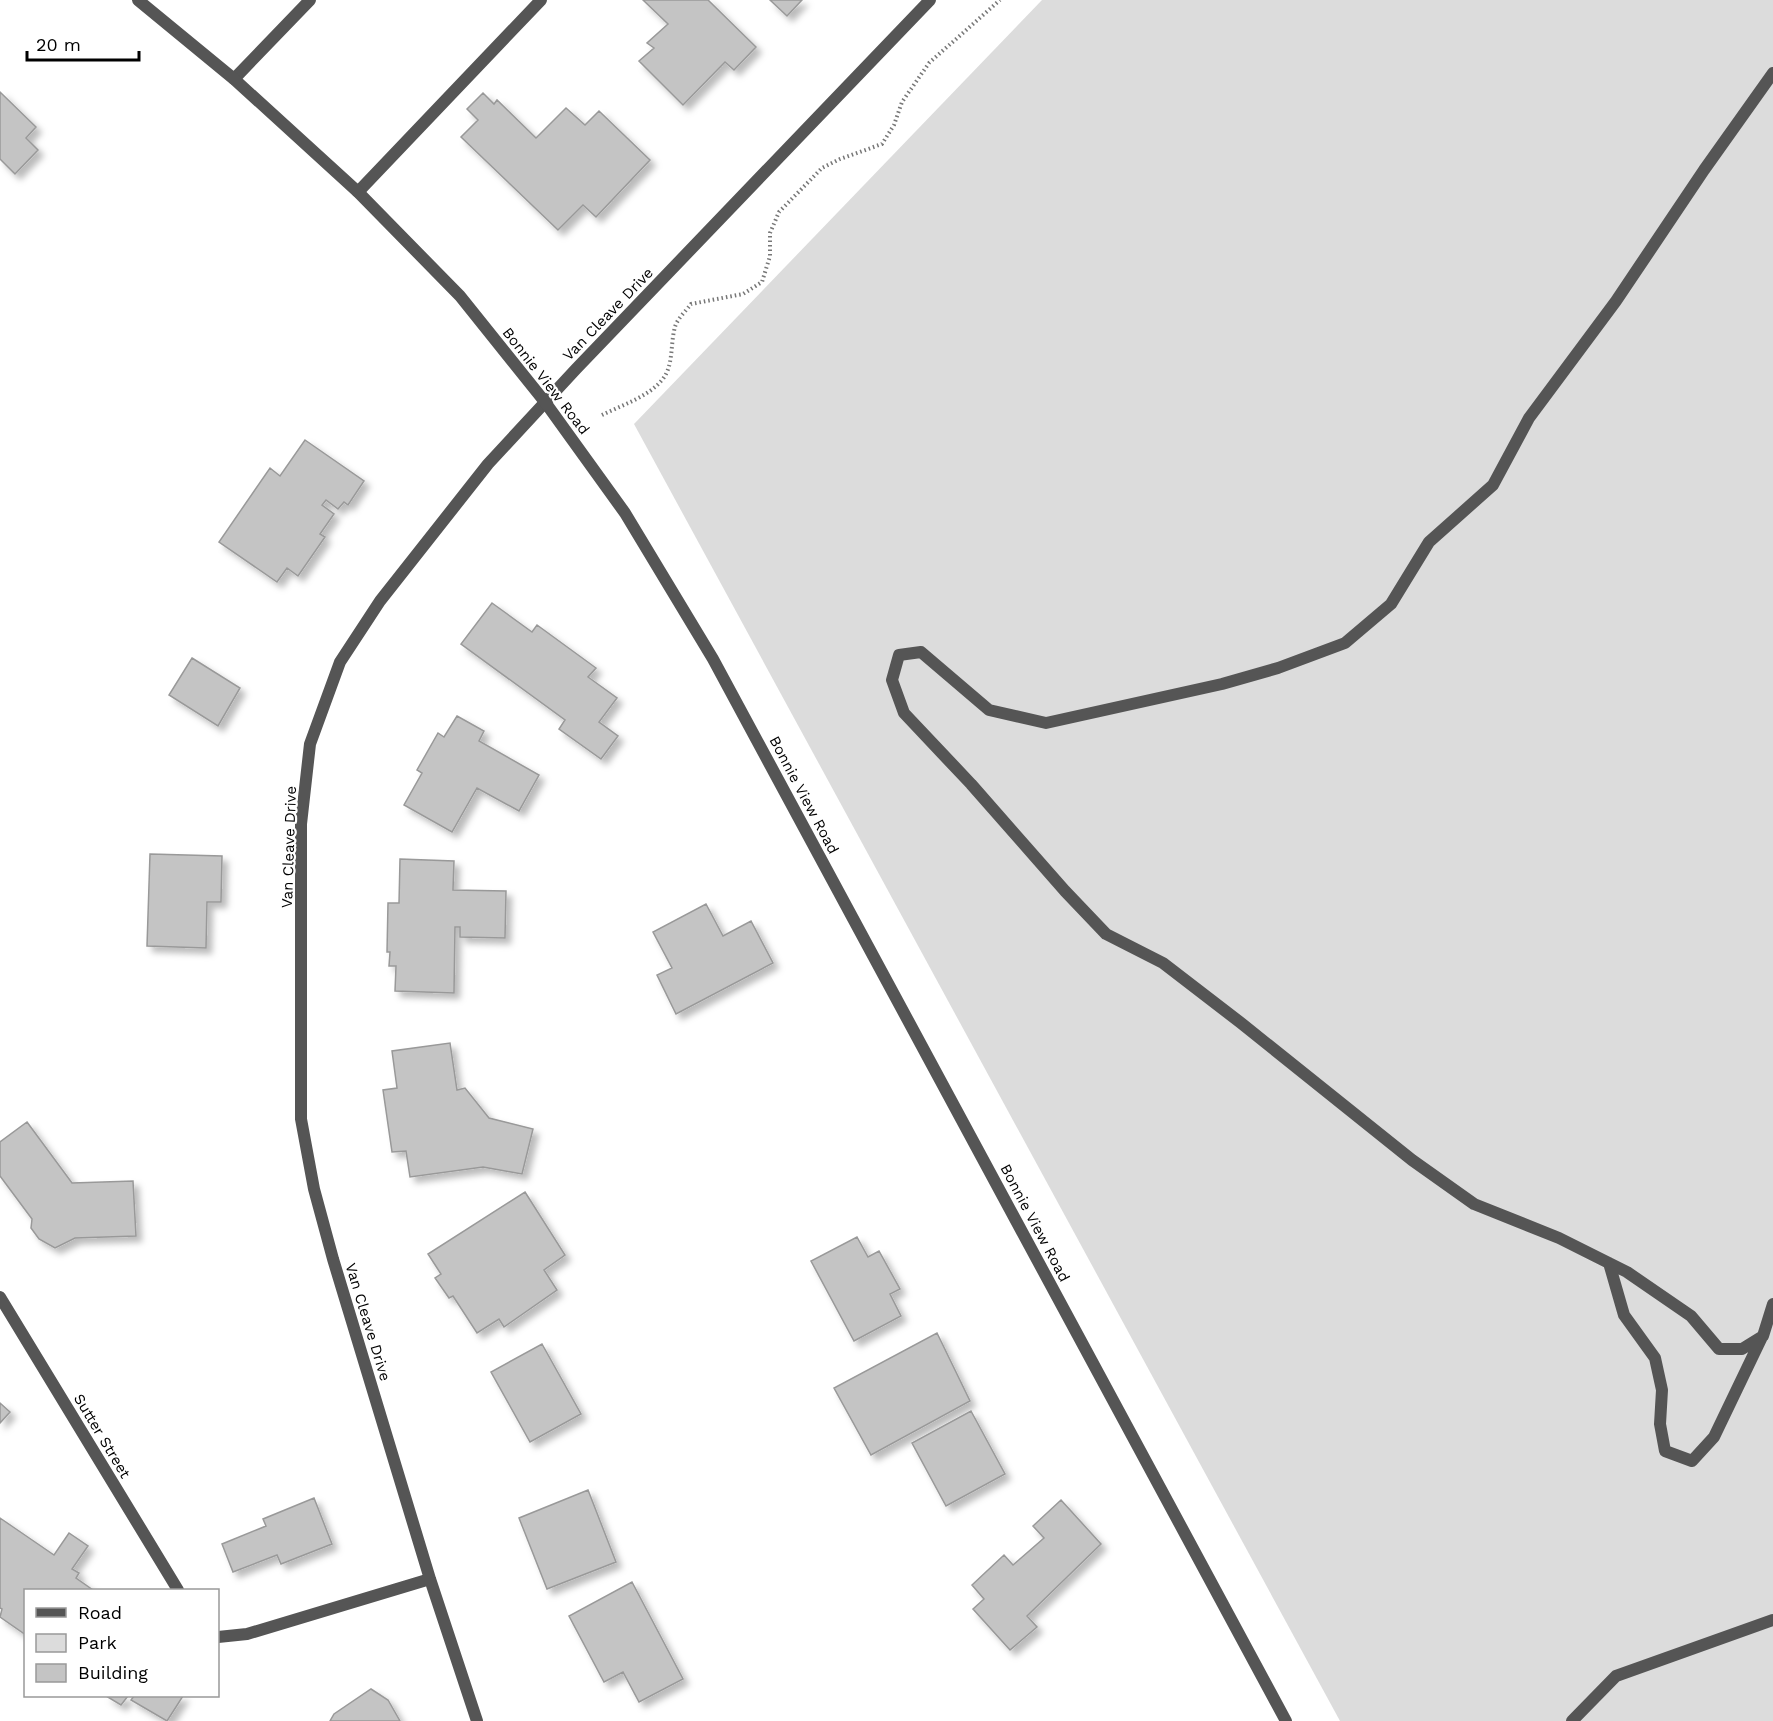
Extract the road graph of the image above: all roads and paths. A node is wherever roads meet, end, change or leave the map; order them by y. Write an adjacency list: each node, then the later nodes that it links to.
1 (138, 0): 7 (street, Bonnie View Road)
2 (310, 0): 7 (street)
3 (541, 0): 8 (street)
4 (930, 0): 9 (street, Van Cleave Drive)
5 (999, 0): 10 (path)
6 (1773, 73): 11 (street)
7 (234, 79): 8 (street, Bonnie View Road)
8 (358, 192): 9 (street, Bonnie View Road)
9 (545, 402): 15 (street, Van Cleave Drive); 20 (street, Bonnie View Road)
10 (602, 415)
11 (1609, 1263): 14 (street); 14 (street)
12 (0, 1297): 16 (street, Sutter Street)
13 (1773, 1305): 14 (street)
14 (1763, 1336)
15 (430, 1579): 18 (street); 19 (street, Van Cleave Drive)
16 (176, 1589)
17 (1773, 1620): 21 (street)
18 (219, 1637)
19 (477, 1721)
20 (1286, 1721)
21 (1572, 1721)

